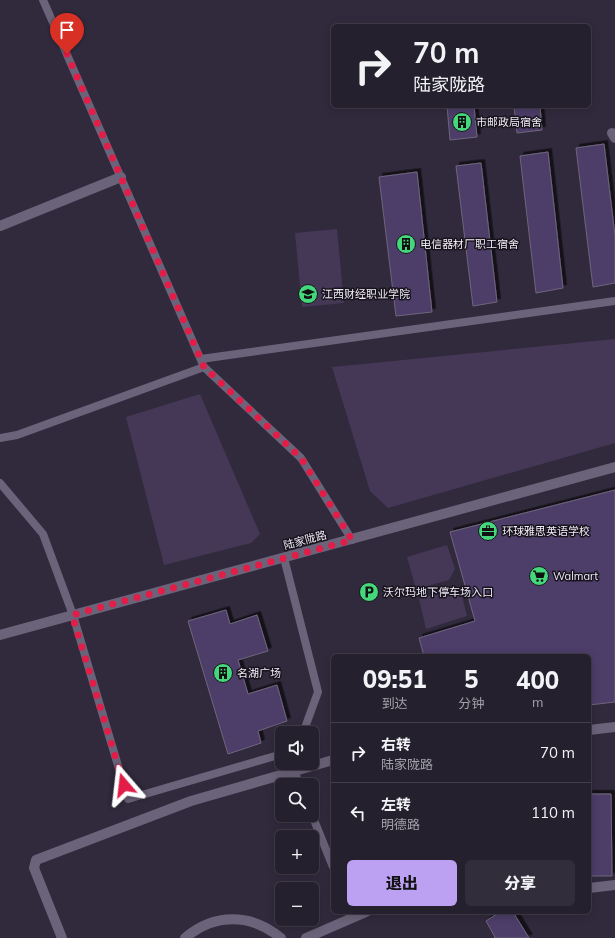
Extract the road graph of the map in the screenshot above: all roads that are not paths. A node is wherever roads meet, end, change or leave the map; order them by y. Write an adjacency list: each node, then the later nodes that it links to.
1 (43, 0): 2 (lane)
2 (121, 177): 3 (street); 5 (lane)
3 (0, 226)
4 (615, 301): 5 (lane)
5 (203, 363): 6 (lane); 9 (lane)
6 (0, 438)
7 (615, 467): 9 (street, 陆家陇路)
8 (0, 483): 11 (lane)
9 (352, 540): 10 (street, 陆家陇路)
10 (284, 558): 11 (street, 陆家陇路); 13 (lane)
11 (72, 615): 12 (street, 陆家陇路); 16 (lane)
12 (0, 635)
13 (305, 726)
14 (615, 727): 15 (street)
15 (591, 730)
16 (275, 756)
17 (331, 761): 18 (street)
18 (294, 772): 19 (lane); 25 (street)
19 (297, 778)
20 (315, 822): 21 (lane)
21 (331, 862)
22 (615, 886): 23 (street)
23 (591, 888)
24 (353, 915): 28 (street)
25 (62, 938)
26 (185, 938): 27 (street)
27 (281, 938)
28 (306, 938)

